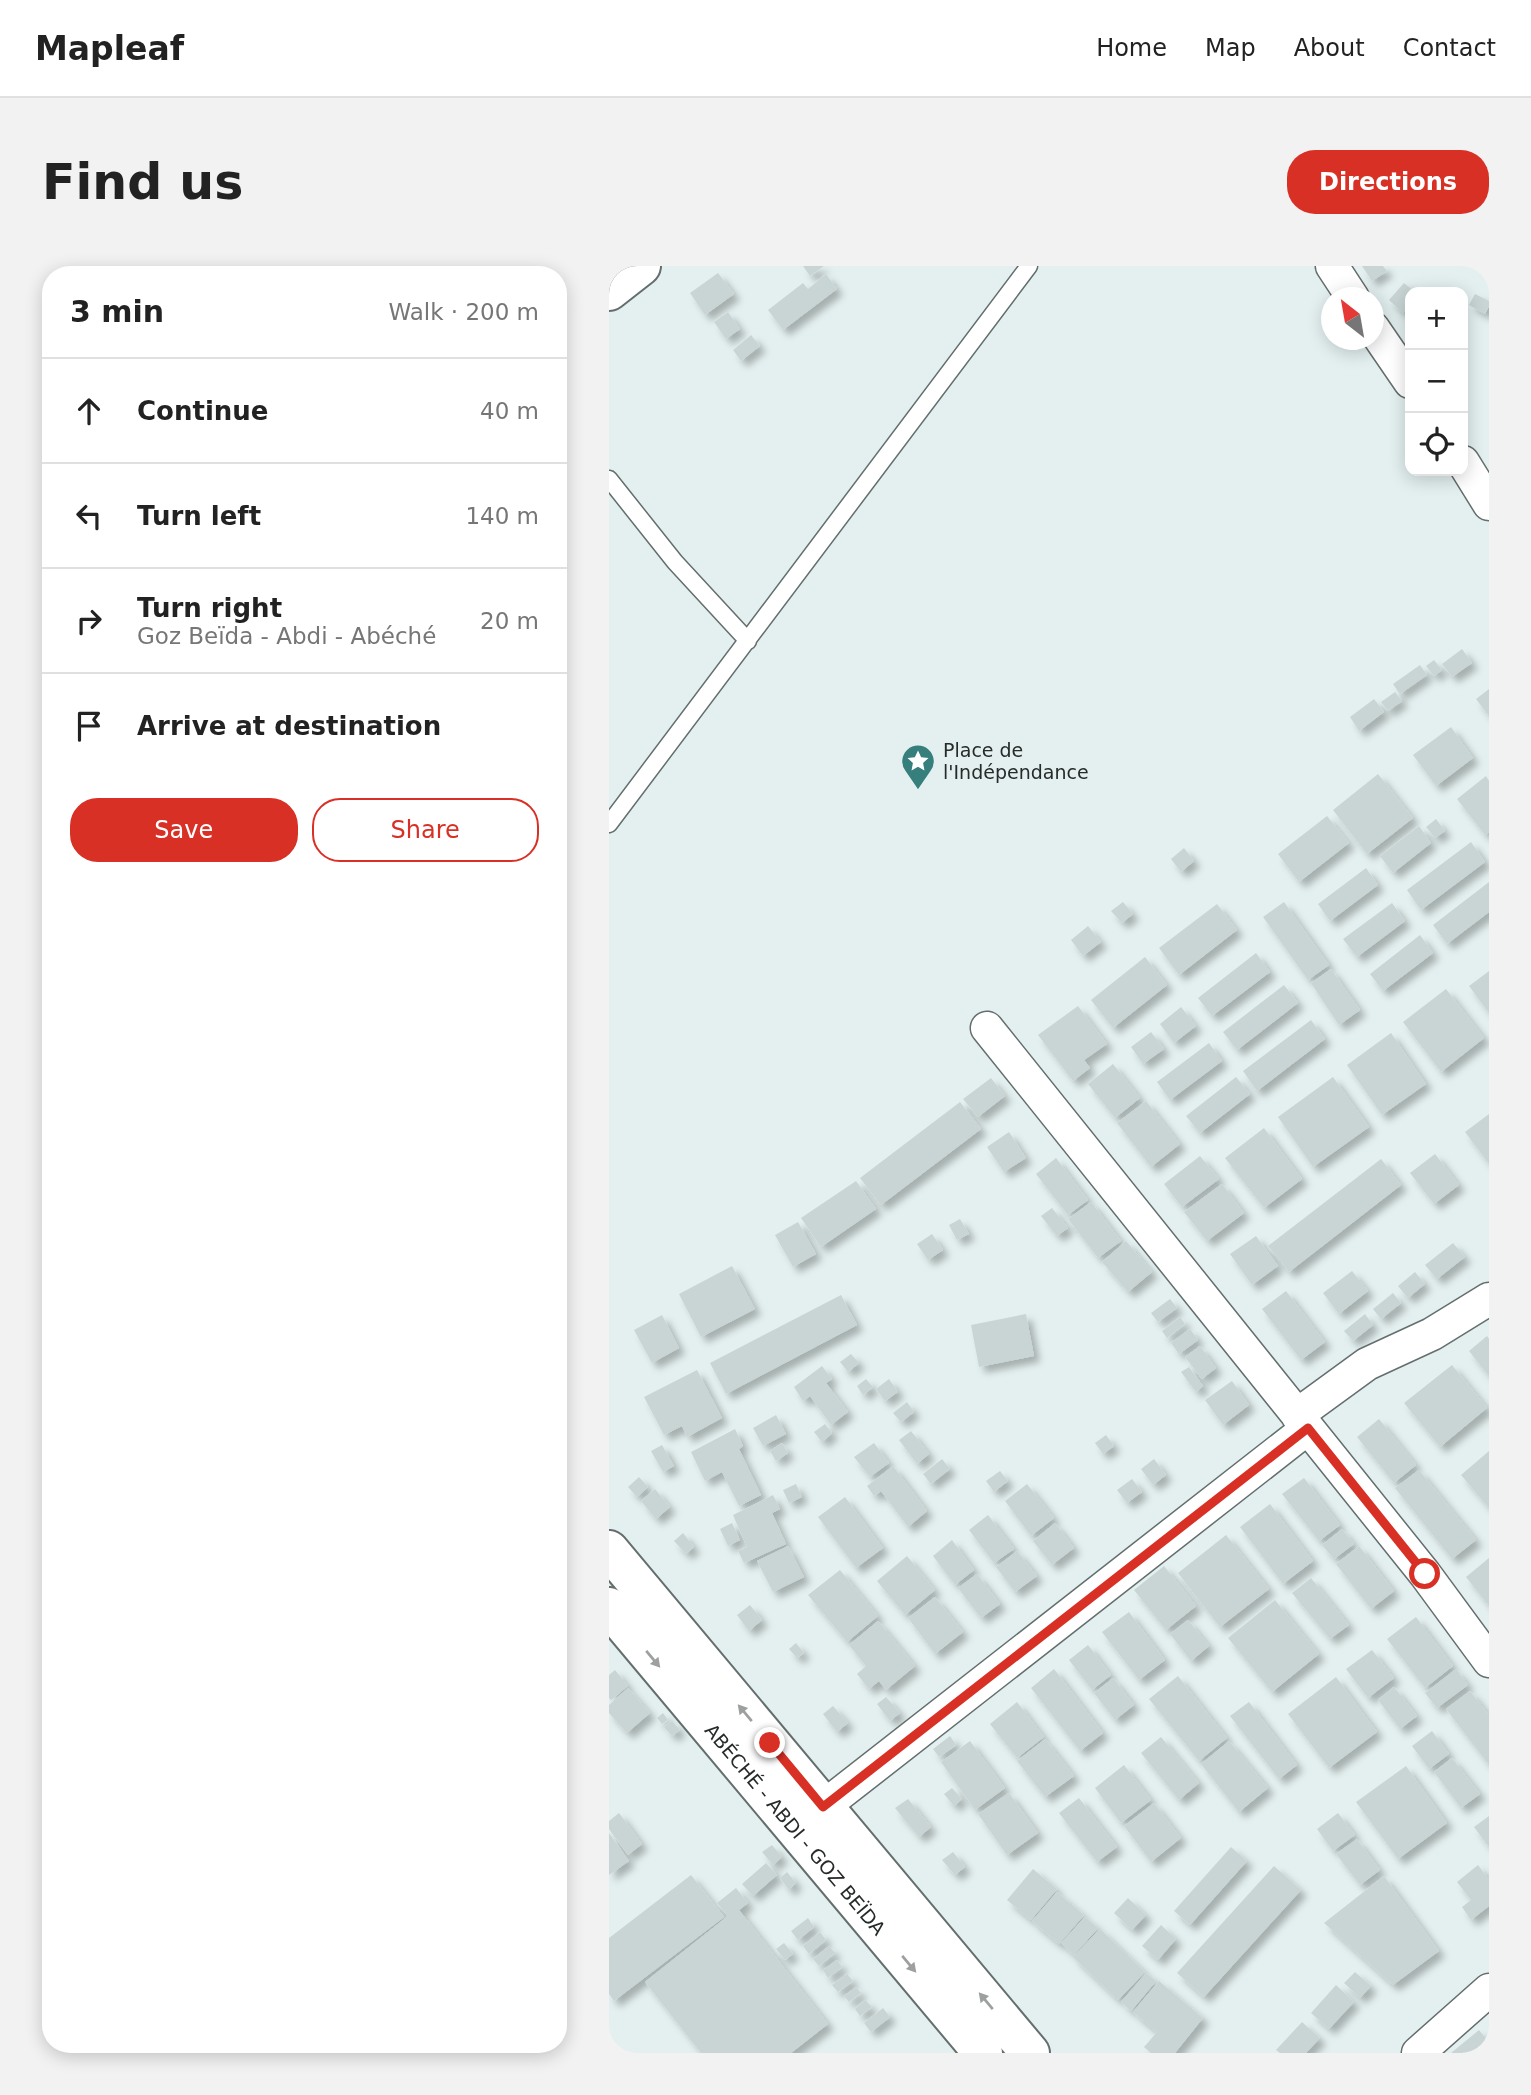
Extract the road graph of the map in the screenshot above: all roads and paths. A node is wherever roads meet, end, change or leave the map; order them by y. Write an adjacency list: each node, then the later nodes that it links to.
1 (641, 266): 5 (main road)
2 (1029, 266): 11 (lane)
3 (1332, 266): 4 (street)
4 (1346, 287)
5 (609, 291)
6 (1384, 343): 7 (street)
7 (1405, 374)
8 (1468, 471): 10 (street)
9 (609, 479): 11 (lane)
10 (1489, 504)
11 (748, 641): 12 (lane)
12 (609, 824)
13 (987, 1028): 15 (street)
14 (1489, 1299): 15 (street)
15 (1302, 1421): 18 (street); 20 (street)
16 (609, 1550): 19 (main road, one-way to 16)
17 (609, 1606): 19 (main road, ABÉCHÉ - ABDI - GOZ BEÏDA, one-way to 19)
18 (1489, 1661)
19 (757, 1755): 20 (main road); 22 (main road, ABÉCHÉ - ABDI - GOZ BEÏDA, one-way to 22)
20 (823, 1807): 23 (main road, one-way to 20)
21 (1489, 1990): 24 (street)
22 (983, 2053)
23 (1030, 2053)
24 (1418, 2053)

